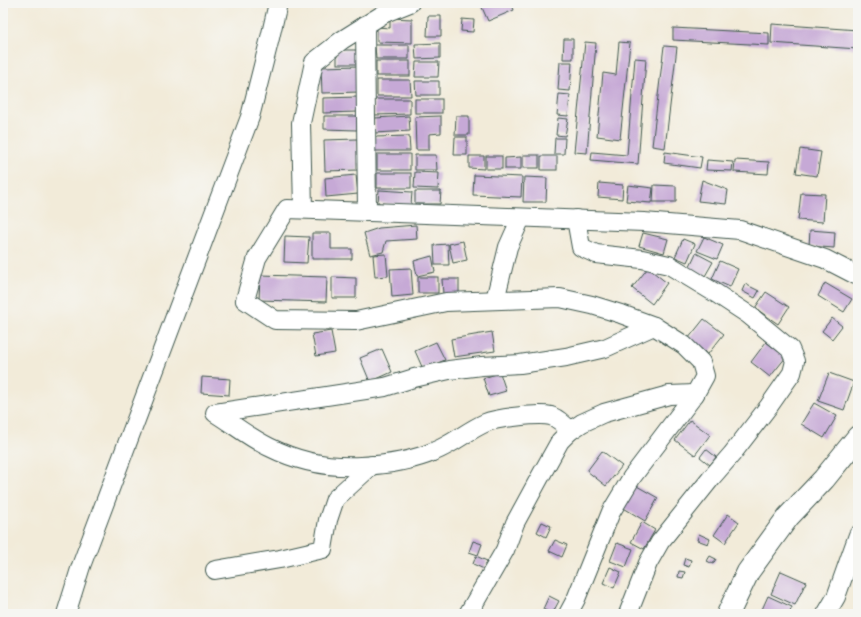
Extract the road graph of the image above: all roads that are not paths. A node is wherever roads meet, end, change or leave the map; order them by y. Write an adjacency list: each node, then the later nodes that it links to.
1 (278, 3): 18 (street)
2 (410, 3): 3 (street)
3 (365, 25): 4 (street); 5 (street)
4 (304, 209): 5 (street); 9 (street)
5 (367, 212): 6 (street)
6 (521, 218): 7 (street); 9 (street)
7 (576, 219): 8 (street); 21 (street)
8 (858, 276)
9 (495, 300): 10 (street)
10 (654, 326): 11 (street); 14 (street)
11 (695, 394): 12 (street); 20 (street)
12 (570, 431): 14 (street); 19 (street)
13 (858, 437): 22 (main road)
14 (372, 465): 16 (street)
15 (858, 536): 17 (street)
16 (215, 570)
17 (831, 612)
18 (66, 614)
19 (468, 614)
20 (568, 614)
21 (628, 614)
22 (728, 614)

